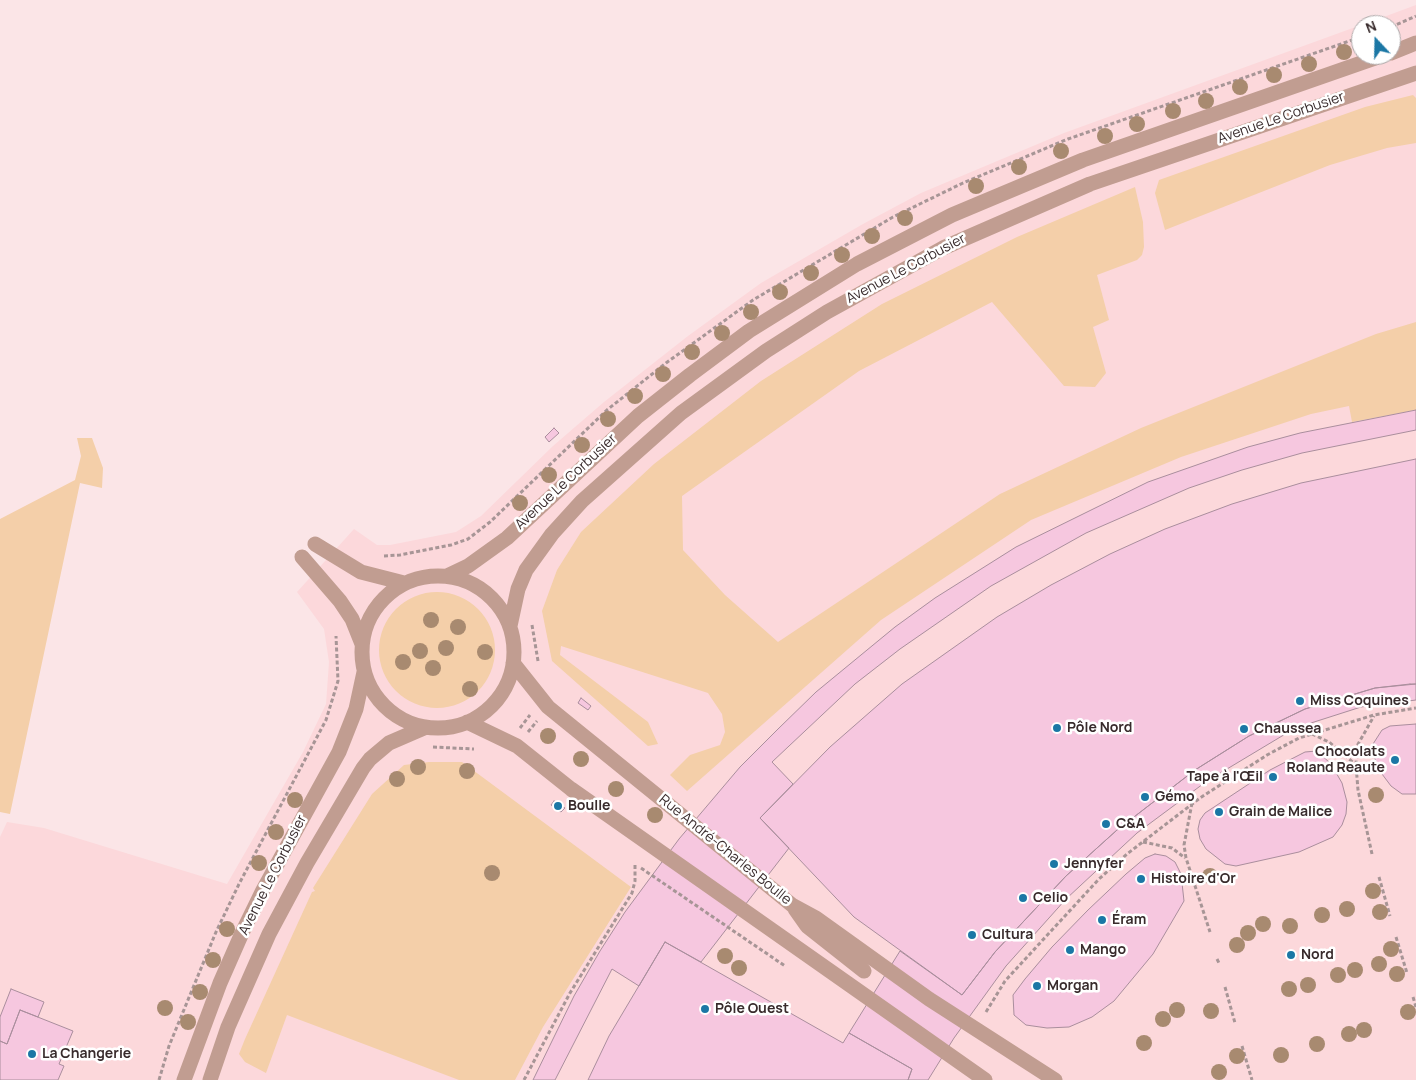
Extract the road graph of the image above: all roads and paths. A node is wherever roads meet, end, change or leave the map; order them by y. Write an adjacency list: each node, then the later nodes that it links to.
1 (1416, 16): 2 (path)
2 (1401, 23)
3 (1416, 43): 4 (street)
4 (1401, 49)
5 (1355, 65): 11 (street, Avenue Le Corbusier)
6 (1416, 73): 14 (street, Avenue Le Corbusier)
7 (490, 522): 9 (path)
8 (315, 544): 12 (street)
9 (381, 556)
10 (302, 557): 16 (street)
11 (447, 576): 12 (street); 14 (street)
12 (404, 583): 16 (street)
13 (532, 624): 18 (path)
14 (510, 626): 17 (street)
15 (335, 629): 25 (path)
16 (362, 644): 19 (street)
17 (513, 663): 20 (street, Rue André-Charles Boulle); 23 (street)
18 (543, 670)
19 (364, 672): 24 (street); 50 (street, Avenue Le Corbusier)
20 (542, 707): 27 (path); 28 (path); 38 (street, Rue André-Charles Boulle)
21 (1416, 708): 22 (path)
22 (1374, 715): 26 (path); 31 (path)
23 (467, 722): 24 (street); 28 (street)
24 (426, 727): 51 (street, Avenue Le Corbusier)
25 (322, 730)
26 (1312, 734): 31 (path); 32 (path)
27 (525, 736)
28 (509, 743): 53 (street)
29 (426, 747): 30 (path)
30 (484, 752)
31 (1356, 765): 34 (path)
32 (1192, 803): 33 (path); 35 (path)
33 (1142, 842): 35 (path); 47 (path)
34 (1372, 854)
35 (1186, 858): 40 (path)
36 (635, 864): 52 (path)
37 (1379, 876): 39 (path)
38 (792, 905): 42 (street); 54 (street, Rue André-Charles Boulle)
39 (1390, 916)
40 (1210, 932)
41 (1396, 937): 43 (path)
42 (864, 971)
43 (1406, 973)
44 (1226, 987): 48 (path)
45 (1413, 997): 46 (path)
46 (1416, 1006)
47 (983, 1018)
48 (1235, 1023)
49 (1242, 1046): 55 (path)
50 (184, 1080)
51 (210, 1080)
52 (524, 1080)
53 (985, 1080)
54 (1055, 1080)
55 (1252, 1080)

